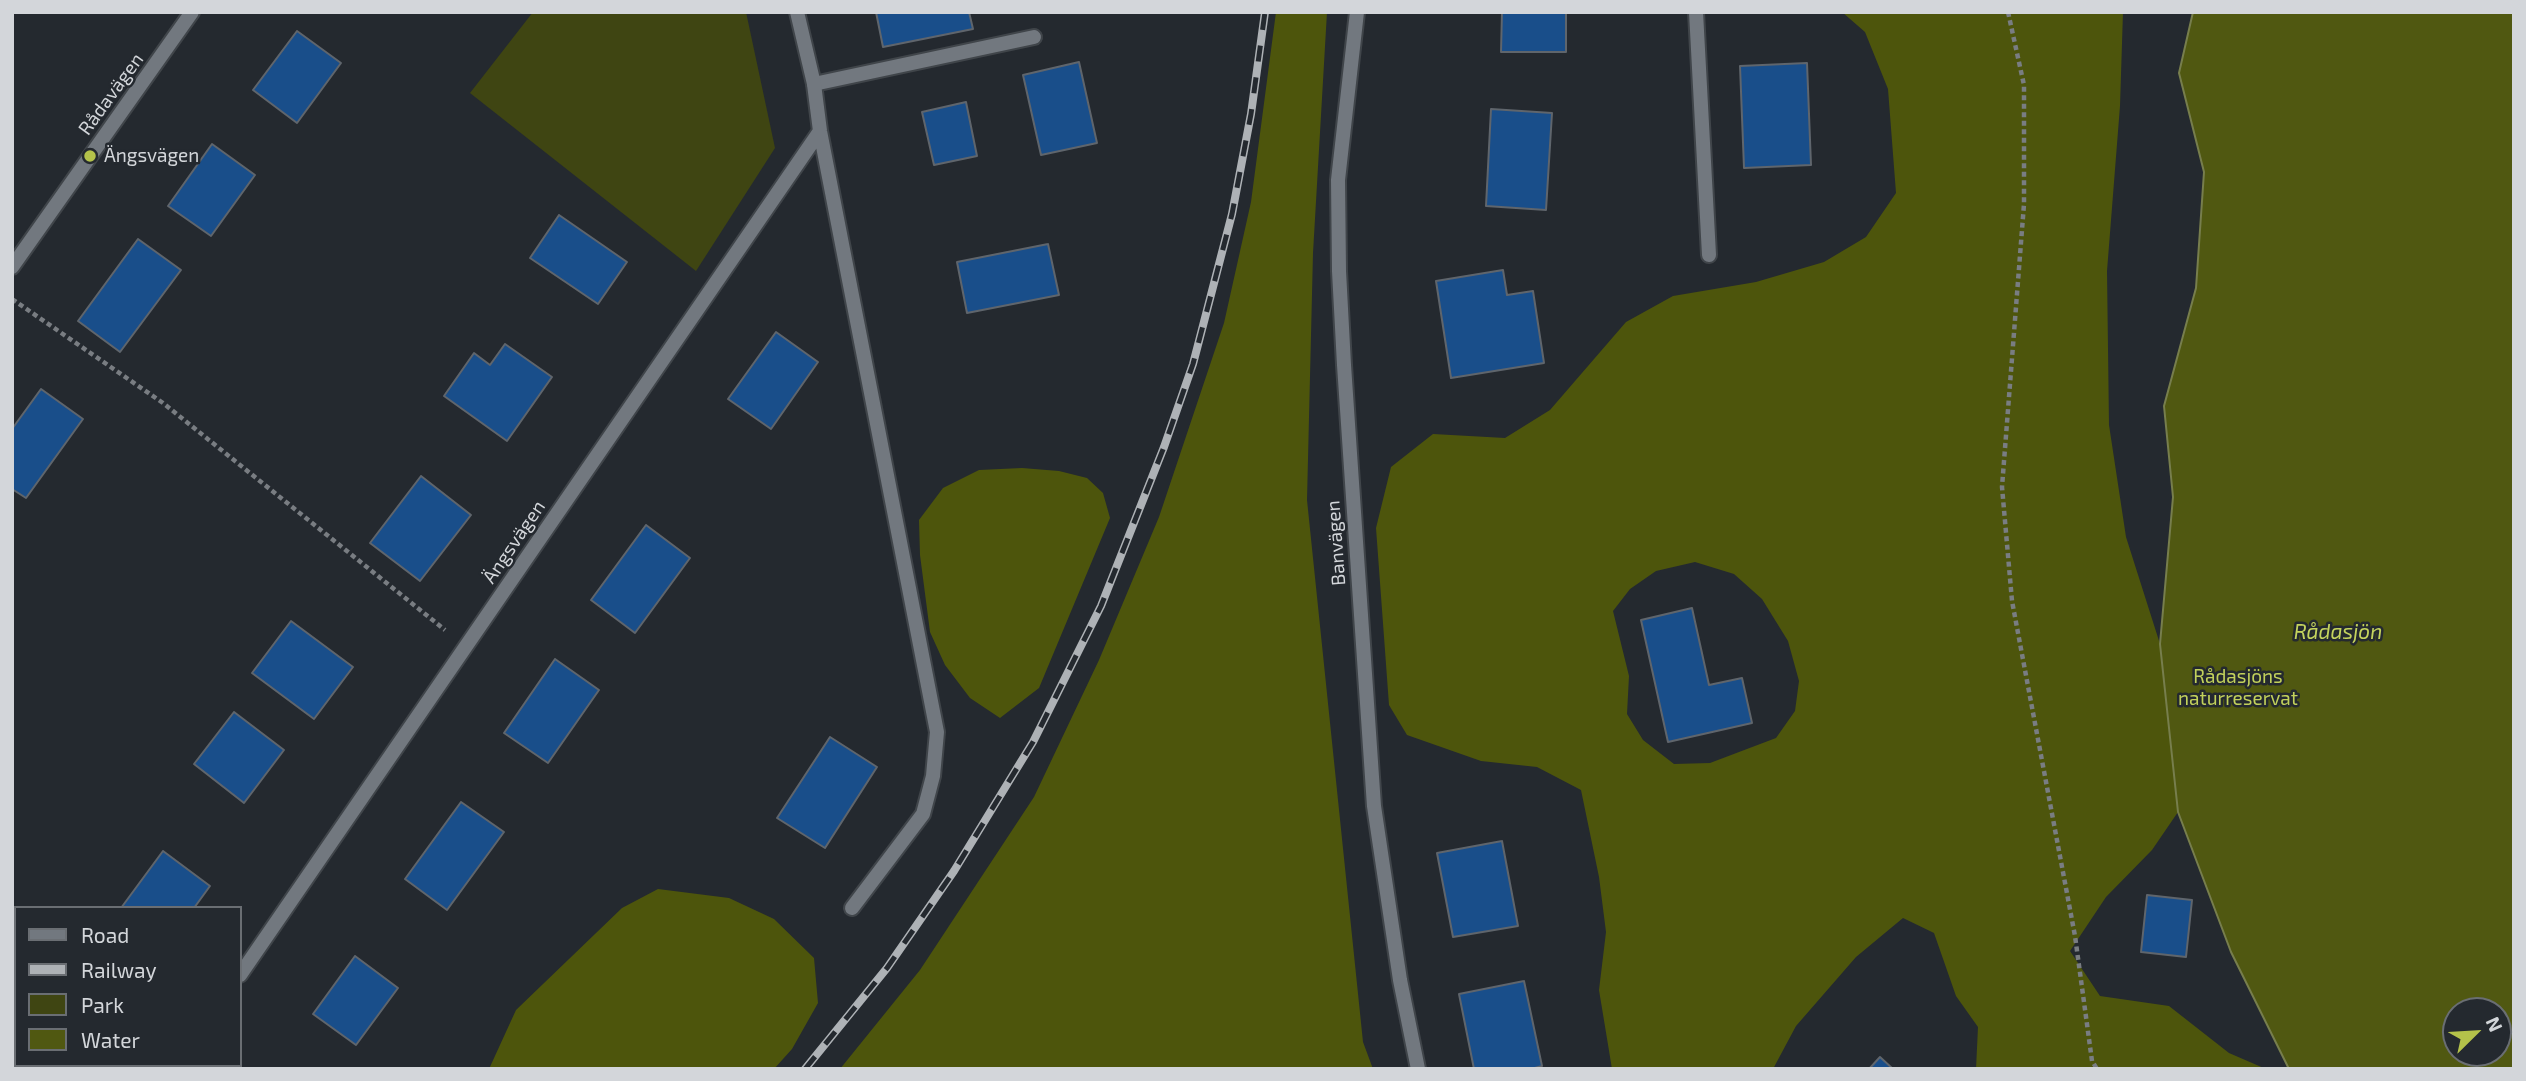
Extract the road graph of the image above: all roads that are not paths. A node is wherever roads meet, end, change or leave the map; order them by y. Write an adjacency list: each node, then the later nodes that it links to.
1 (192, 12): 9 (street, Rådavägen)
2 (797, 12): 6 (street)
3 (1357, 12): 12 (street, Banvägen)
4 (1696, 12): 8 (street)
5 (1034, 37): 6 (street)
6 (814, 84): 7 (street)
7 (820, 131): 10 (street); 11 (street, Ängsvägen)
8 (1709, 255)
9 (13, 264)
10 (852, 908)
11 (242, 972)
12 (1418, 1069)

